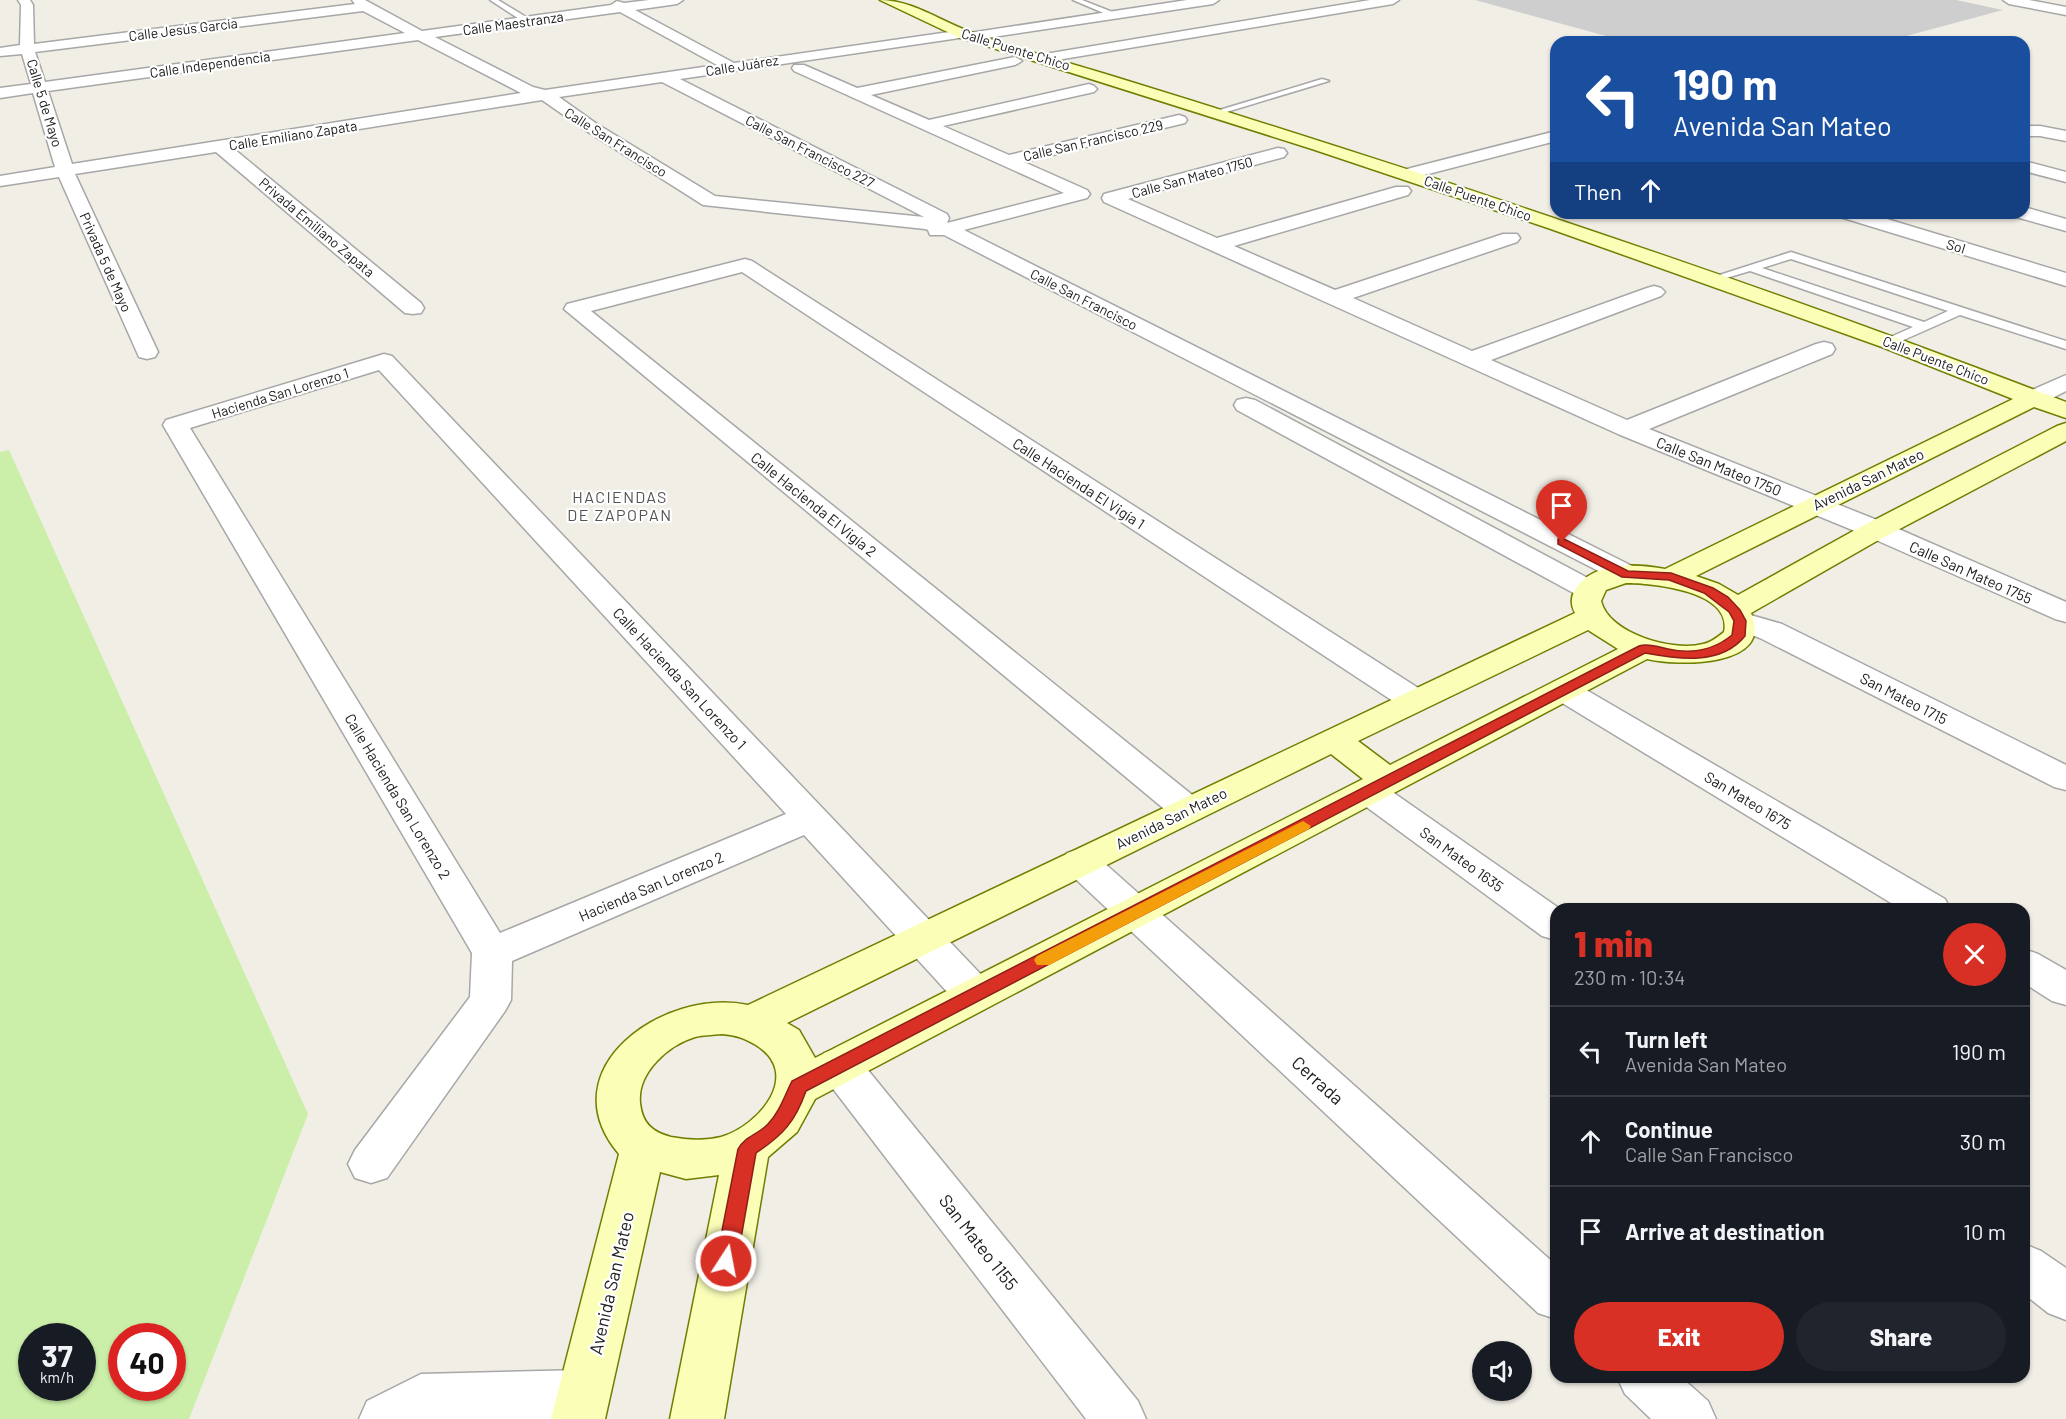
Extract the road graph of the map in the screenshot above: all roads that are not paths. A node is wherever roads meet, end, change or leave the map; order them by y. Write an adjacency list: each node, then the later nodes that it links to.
1 (493, 0): 15 (lane)
2 (608, 0): 12 (street)
3 (677, 0): 12 (street, Calle Maestranza)
4 (886, 0): 17 (street, Calle Puente Chico)
5 (1077, 0): 14 (lane)
6 (1393, 0): 20 (street)
7 (2009, 0): 13 (street)
8 (1202, 1): 14 (street, Calle Juárez)
9 (25, 2): 11 (street); 18 (street, Calle 5 de Mayo)
10 (362, 4): 16 (street, Calle San Francisco); 18 (street, Calle Jesús García)
11 (9, 7)
12 (622, 8): 15 (street, Calle Maestranza); 22 (street)
13 (2066, 11)
14 (1116, 15): 17 (street, Calle Juárez)
15 (527, 20): 16 (street, Calle Maestranza)
16 (420, 35): 26 (street, Calle Independencia); 30 (street, Calle San Francisco)
17 (968, 35): 20 (street, Calle Puente Chico); 22 (street, Calle Juárez)
18 (27, 48): 19 (street, Calle Jesús García); 26 (street, Calle 5 de Mayo)
19 (0, 51)
20 (1045, 57): 32 (street, Calle Puente Chico)
21 (1015, 61): 29 (street)
22 (730, 67): 24 (street, Calle Juárez)
23 (799, 68): 29 (street, Calle San Francisco 229)
24 (664, 77): 31 (street, Calle Juárez); 54 (street, Calle San Francisco 227)
25 (1325, 81): 32 (lane)
26 (41, 88): 28 (street, Calle Independencia); 45 (street, Calle 5 de Mayo)
27 (1089, 89): 34 (street)
28 (0, 93)
29 (856, 93): 34 (street, Calle San Francisco 229)
30 (525, 94): 31 (street, Calle San Francisco); 35 (street, Calle San Francisco); 39 (street, Calle Emiliano Zapata)
31 (546, 95): 35 (street, Calle San Francisco)
32 (1217, 112): 48 (street, Calle Puente Chico)
33 (1179, 120): 41 (street, Calle San Francisco 229)
34 (928, 125): 41 (street, Calle San Francisco 229)
35 (591, 127): 42 (street, Calle San Francisco)
36 (2030, 131): 37 (street)
37 (2066, 136)
38 (1550, 138): 48 (street)
39 (220, 147): 45 (street, Calle Emiliano Zapata); 63 (street, Privada Emiliano Zapata)
40 (1278, 153): 56 (street, Calle San Mateo 1750)
41 (1007, 161): 54 (street, Calle San Francisco 229)
42 (649, 163): 43 (street); 50 (street, Calle San Francisco)
43 (627, 167)
44 (2030, 168): 46 (street)
45 (65, 171): 47 (street, Calle Emiliano Zapata); 69 (street, Privada 5 de Mayo)
46 (2066, 177)
47 (0, 181)
48 (1405, 182): 56 (street); 59 (street, Calle Puente Chico)
49 (647, 186): 50 (street, Calle San Francisco)
50 (704, 206): 54 (street, Calle San Francisco)
51 (2030, 215): 53 (street)
52 (1867, 219): 60 (street, Sol)
53 (2066, 225)
54 (943, 229): 73 (street, Calle San Francisco); 84 (street, Calle San Francisco)
55 (1510, 238): 62 (street)
56 (1215, 245): 62 (street, Calle San Mateo 1750)
57 (745, 265): 91 (street, Calle Hacienda El Vigía 1); 95 (street, Calle Hacienda El Vigía 2)
58 (1752, 268): 59 (lane); 64 (lane); 65 (lane)
59 (1713, 279): 66 (street, Calle Puente Chico)
60 (2066, 280)
61 (1654, 292): 70 (street)
62 (1333, 298): 70 (street, Calle San Mateo 1750)
63 (413, 308)
64 (1959, 311): 65 (lane); 67 (lane)
65 (1925, 327): 66 (lane)
66 (1890, 342): 75 (street, Calle Puente Chico)
67 (2066, 345)
68 (1824, 349): 78 (street, Calle San Mateo 1750)
69 (147, 352)
70 (1471, 359): 78 (street, Calle San Mateo 1750)
71 (384, 361): 77 (street, Hacienda San Lorenzo 1); 96 (street, Calle Hacienda San Lorenzo 1)
72 (2066, 382): 75 (street, Avenida San Mateo)
73 (1211, 387)
74 (1232, 398): 86 (street)
75 (2034, 398): 76 (street, Calle Puente Chico); 80 (street, Avenida San Mateo)
76 (2066, 411)
77 (175, 425): 102 (street, Calle Hacienda San Lorenzo 2)
78 (1628, 429): 81 (street, Calle San Mateo 1750)
79 (2066, 432): 82 (street)
80 (1850, 487): 81 (street, Avenida San Mateo); 82 (street)
81 (1814, 506): 83 (street, Calle San Mateo 1750); 85 (street, Avenida San Mateo)
82 (1907, 514): 83 (street)
83 (1877, 530): 87 (street, Calle San Mateo 1755); 88 (street)
84 (1626, 574): 85 (street, Avenida San Mateo); 86 (street, Avenida San Mateo)
85 (1671, 577): 88 (street, Avenida San Mateo)
86 (1590, 604): 89 (street); 91 (street, Avenida San Mateo)
87 (2066, 613)
88 (1737, 616): 89 (street); 93 (street, San Mateo 1715)
89 (1644, 648): 90 (street)
90 (1565, 691): 94 (street); 98 (street, San Mateo 1675)
91 (1414, 700): 92 (street, Avenida San Mateo)
92 (1335, 739): 94 (street); 95 (street, Avenida San Mateo)
93 (2066, 779)
94 (1379, 787): 99 (street); 100 (street, San Mateo 1635)
95 (1188, 810): 97 (street, Avenida San Mateo)
96 (810, 818): 101 (street, Calle Hacienda San Lorenzo 1); 102 (street, Hacienda San Lorenzo 2)
97 (1080, 862): 99 (street, Cerrada); 101 (street, Avenida San Mateo)
98 (1921, 903)
99 (1136, 913): 105 (street); 113 (street, Cerrada)
100 (1550, 921)
101 (922, 939): 105 (street, Calle Hacienda San Lorenzo 1); 106 (street, Avenida San Mateo)
102 (492, 953): 111 (street)
103 (2030, 968): 104 (street)
104 (2066, 990)
105 (975, 995): 107 (street)
106 (752, 1022): 108 (street); 109 (street)
107 (839, 1065): 108 (street); 119 (street, San Mateo 1155)
108 (799, 1087): 110 (street)
109 (643, 1148): 110 (street); 116 (street, Avenida San Mateo)
110 (747, 1149): 118 (street)
111 (371, 1164)
112 (2030, 1270): 114 (street)
113 (1550, 1292)
114 (2066, 1297)
115 (1650, 1383): 120 (street)
116 (581, 1407): 117 (street)
117 (386, 1419)
118 (697, 1419)
119 (1119, 1419)
120 (1689, 1419)

